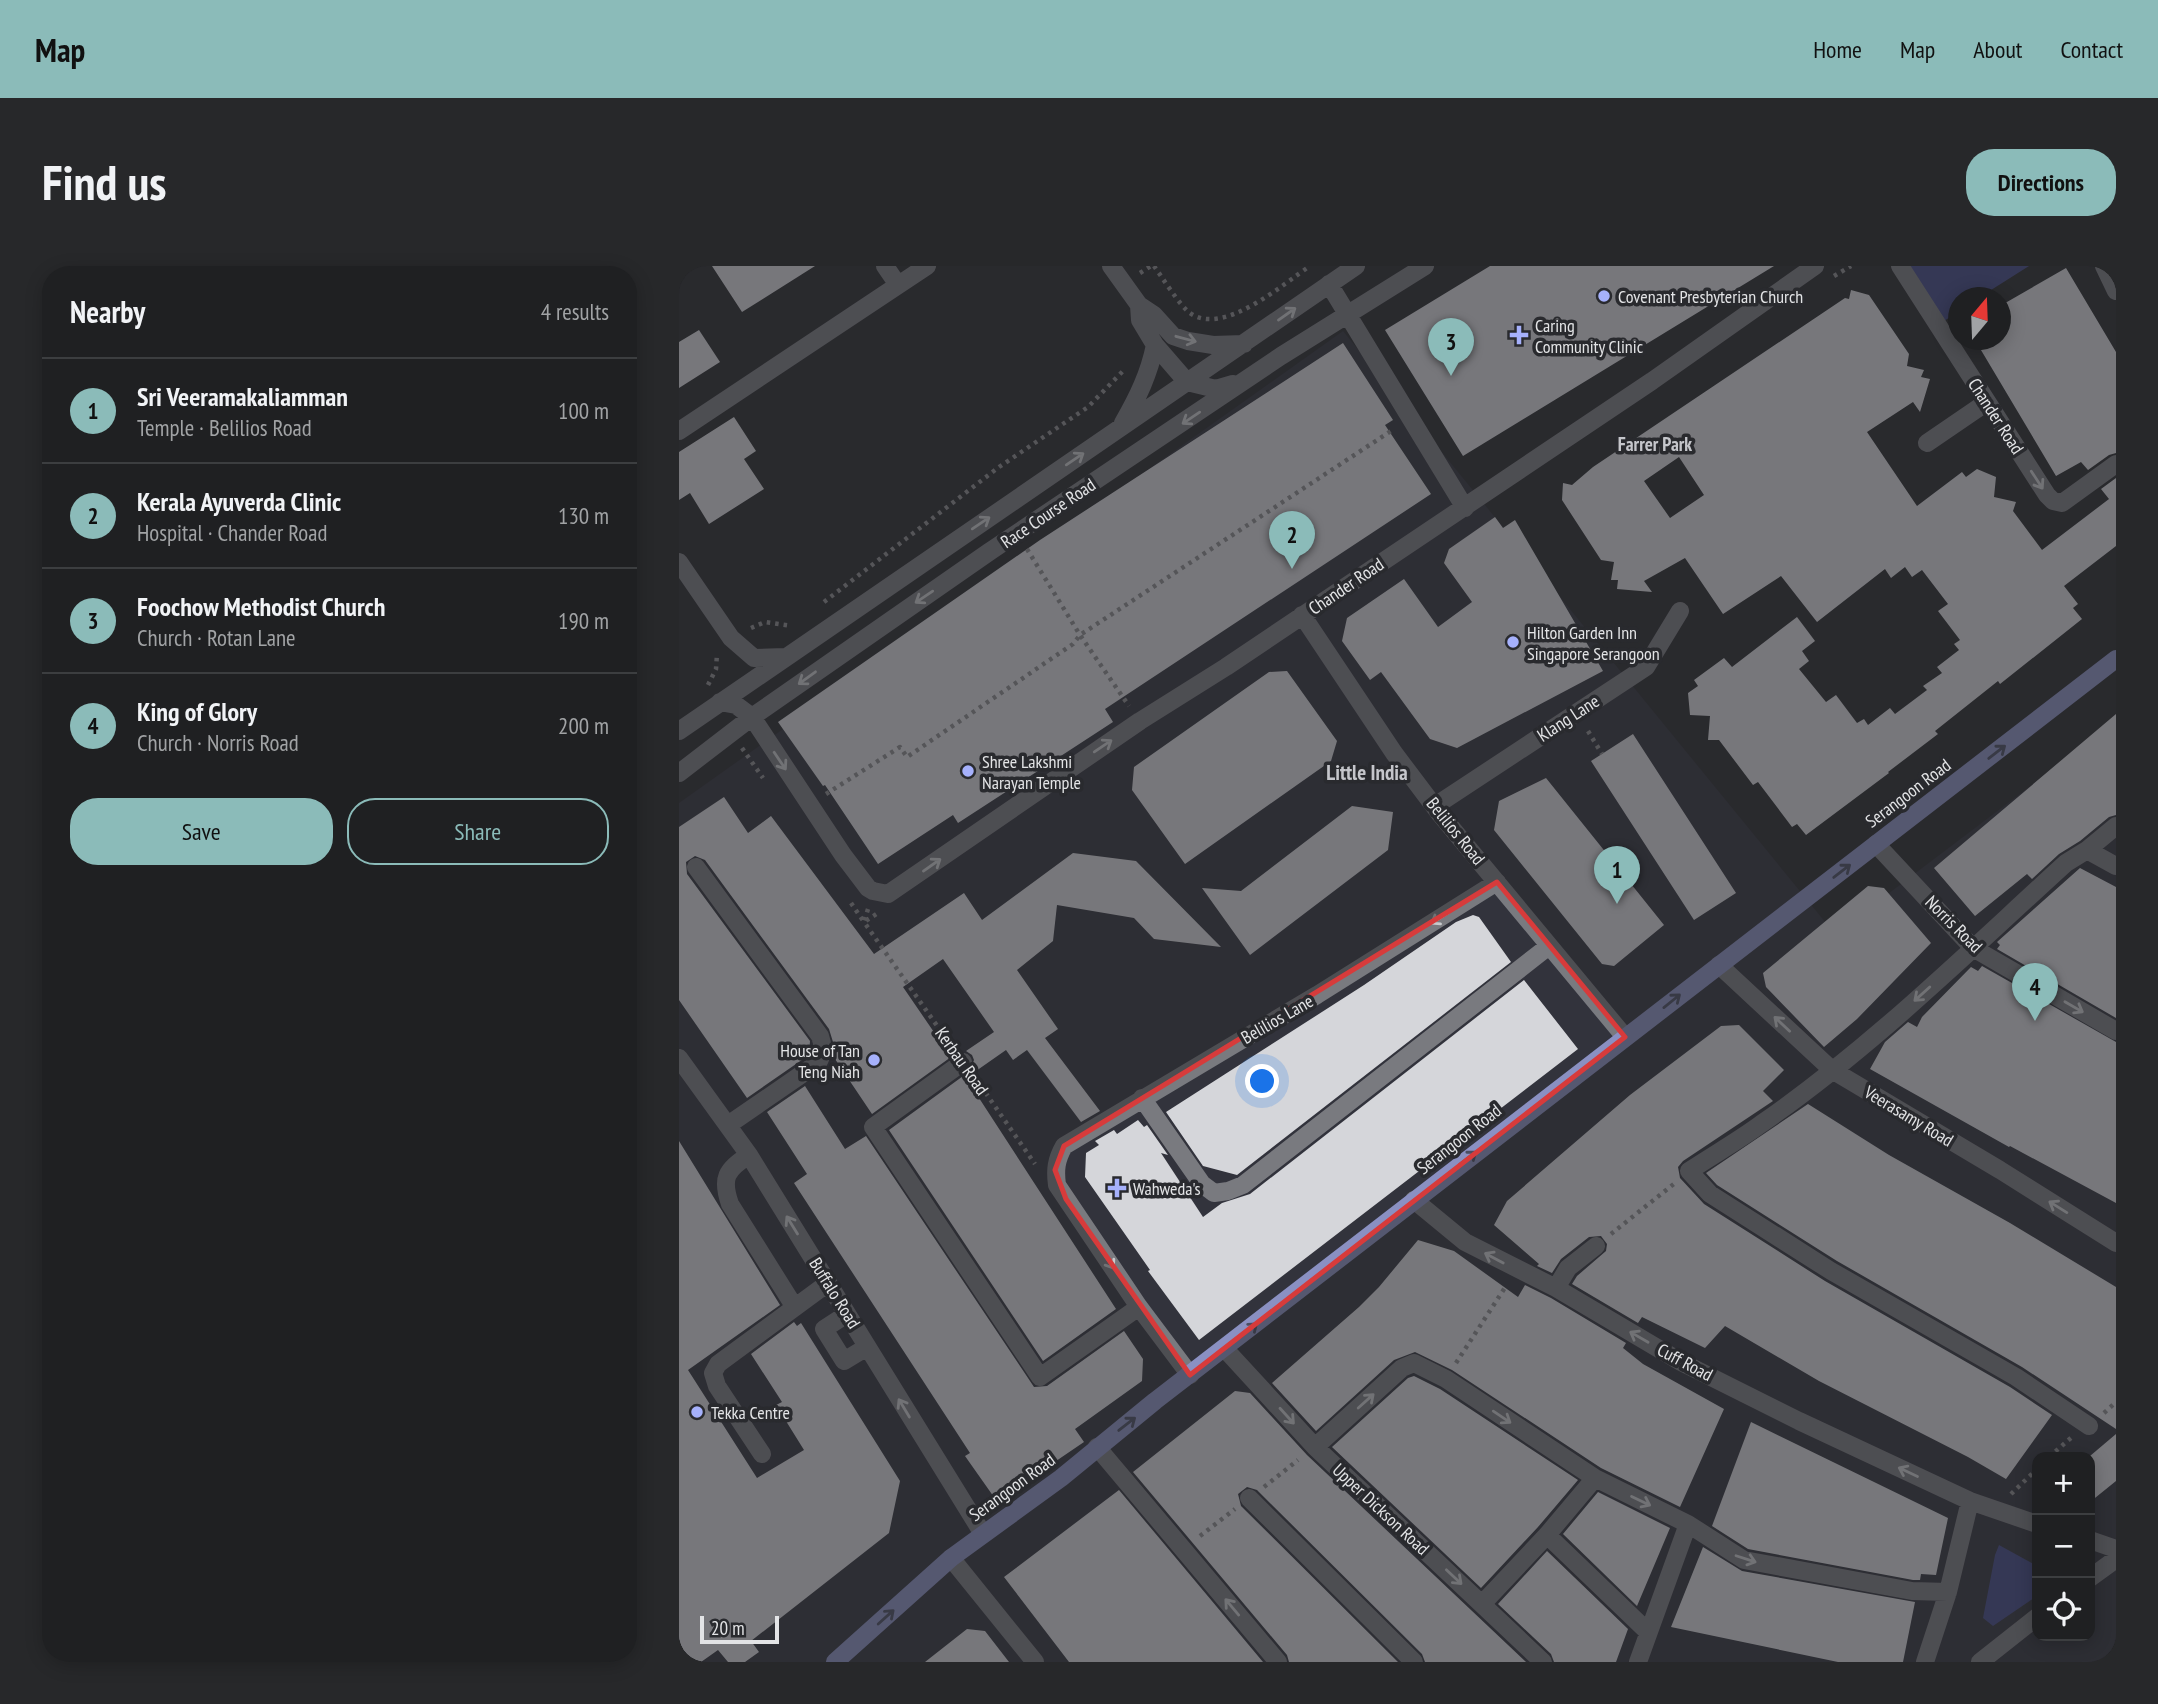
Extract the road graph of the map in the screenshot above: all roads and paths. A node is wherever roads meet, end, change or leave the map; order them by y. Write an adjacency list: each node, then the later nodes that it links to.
1 (885, 266): 12 (street)
2 (927, 266): 12 (street)
3 (1111, 266): 14 (street)
4 (1154, 266): 5 (path)
5 (1310, 266)
6 (1356, 266): 11 (street, Race Course Road)
7 (1425, 266): 15 (street, Race Course Road)
8 (1815, 266): 27 (street, Chander Road)
9 (1900, 266): 21 (street, Chander Road)
10 (2109, 270): 13 (street)
11 (1329, 284): 15 (street); 16 (street, Race Course Road, one-way to 11)
12 (898, 285): 24 (street)
13 (2116, 291)
14 (1139, 305): 16 (street, one-way to 16); 17 (street)
15 (1347, 316): 18 (street, Race Course Road); 22 (street)
16 (1244, 344): 19 (street, Race Course Road)
17 (1155, 345): 19 (street); 23 (street)
18 (1247, 380): 19 (street); 28 (street, Race Course Road, one-way to 28)
19 (1187, 382): 23 (street, Race Course Road)
20 (1113, 384): 30 (path)
21 (1987, 402): 25 (street); 26 (street, Chander Road, one-way to 26)
22 (1409, 418): 27 (street); 35 (path)
23 (1120, 429): 36 (street, Race Course Road, one-way to 23)
24 (679, 431)
25 (1927, 443)
26 (2116, 464)
27 (1465, 508): 32 (street, Chander Road)
28 (1014, 536): 35 (path); 39 (street, Race Course Road, one-way to 39)
29 (679, 562): 36 (street)
30 (814, 610)
31 (1680, 611): 44 (street, Klang Lane)
32 (1302, 615): 40 (street, Chander Road); 44 (street, Belilios Road)
33 (803, 619): 34 (path)
34 (792, 627)
35 (1080, 635): 40 (path); 43 (path)
36 (785, 657): 38 (street, Race Course Road)
37 (2116, 659): 46 (main road, Serangoon Road, one-way to 37)
38 (720, 702): 39 (street); 41 (street, Race Course Road)
39 (752, 717): 42 (street, Race Course Road); 43 (street, one-way to 43)
40 (1140, 722): 51 (street, Chander Road, one-way to 40)
41 (679, 731)
42 (679, 774)
43 (810, 804): 51 (street)
44 (1435, 806): 50 (street, Belilios Road)
45 (2116, 826): 47 (street)
46 (1876, 844): 53 (street, Norris Road); 54 (main road, Serangoon Road, one-way to 46)
47 (2087, 850): 48 (street); 53 (street)
48 (2116, 866)
49 (696, 867): 61 (street)
50 (1497, 881): 52 (street, Belilios Road); 60 (street, Belilios Lane, one-way to 60)
51 (873, 891): 58 (path, Kerbau Road)
52 (1549, 946): 56 (street, Belilios Road); 60 (street)
53 (1973, 948): 55 (street, Norris Road, one-way to 55); 59 (street, one-way to 59)
54 (1719, 965): 56 (main road, Serangoon Road, one-way to 54); 59 (street, Veerasamy Road, one-way to 54)
55 (2116, 1031)
56 (1625, 1037): 65 (main road, Serangoon Road, one-way to 56)
57 (679, 1058): 61 (street, Buffalo Road)
58 (963, 1062): 63 (path, Kerbau Road); 72 (street)
59 (1832, 1070): 64 (street); 66 (street, Veerasamy Road, one-way to 59)
60 (1142, 1098): 63 (street, Belilios Lane)
61 (728, 1125): 62 (street, Buffalo Road)
62 (749, 1155): 68 (street, Buffalo Road, one-way to 62); 71 (street)
63 (1058, 1157): 72 (street, one-way to 72)
64 (1689, 1171): 67 (path); 78 (street)
65 (1414, 1200): 69 (street, Cuff Road, one-way to 65); 76 (main road, Serangoon Road, one-way to 65)
66 (2116, 1243)
67 (1596, 1246): 69 (street)
68 (828, 1283): 71 (street); 73 (street, Buffalo Road)
69 (1556, 1288): 88 (street, Cuff Road, one-way to 69)
70 (1496, 1301): 74 (path)
71 (794, 1306): 83 (street)
72 (1139, 1307): 77 (street)
73 (847, 1314): 75 (street, Buffalo Road); 75 (street)
74 (1468, 1344)
75 (867, 1347): 91 (street, Buffalo Road, one-way to 75)
76 (1225, 1349): 77 (main road, Serangoon Road); 81 (street, Upper Dickson Road, one-way to 81)
77 (1190, 1375): 80 (main road, Serangoon Road, one-way to 77)
78 (2089, 1426)
79 (2065, 1442): 82 (path)
80 (1097, 1447): 91 (main road, Serangoon Road); 95 (street)
81 (1315, 1447): 85 (street, one-way to 85); 87 (path); 100 (street, Upper Dickson Road, one-way to 100)
82 (2054, 1452)
83 (762, 1454)
84 (2032, 1473): 86 (path)
85 (1595, 1478): 90 (street, one-way to 90); 92 (street)
86 (2014, 1491)
87 (1249, 1498): 95 (path); 106 (street)
88 (1970, 1501): 89 (street, Cuff Road); 99 (street)
89 (2032, 1522)
90 (1688, 1524): 99 (street, one-way to 99); 102 (street)
91 (983, 1534): 96 (main road, Serangoon Road)
92 (1547, 1535): 100 (street); 102 (street)
93 (2095, 1542): 94 (street)
94 (2116, 1549)
95 (1183, 1550): 105 (street, one-way to 95)
96 (951, 1558): 103 (main road, Serangoon Road, one-way to 96); 104 (street)
97 (2116, 1559): 98 (street)
98 (2095, 1574)
99 (1948, 1592): 109 (street)
100 (1483, 1604): 107 (street, Upper Dickson Road)
101 (2032, 1621): 110 (street)
102 (1648, 1632): 108 (street)
103 (835, 1662)
104 (1035, 1662)
105 (1278, 1662)
106 (1414, 1662)
107 (1543, 1662)
108 (1638, 1662)
109 (1925, 1662)
110 (1980, 1662)

